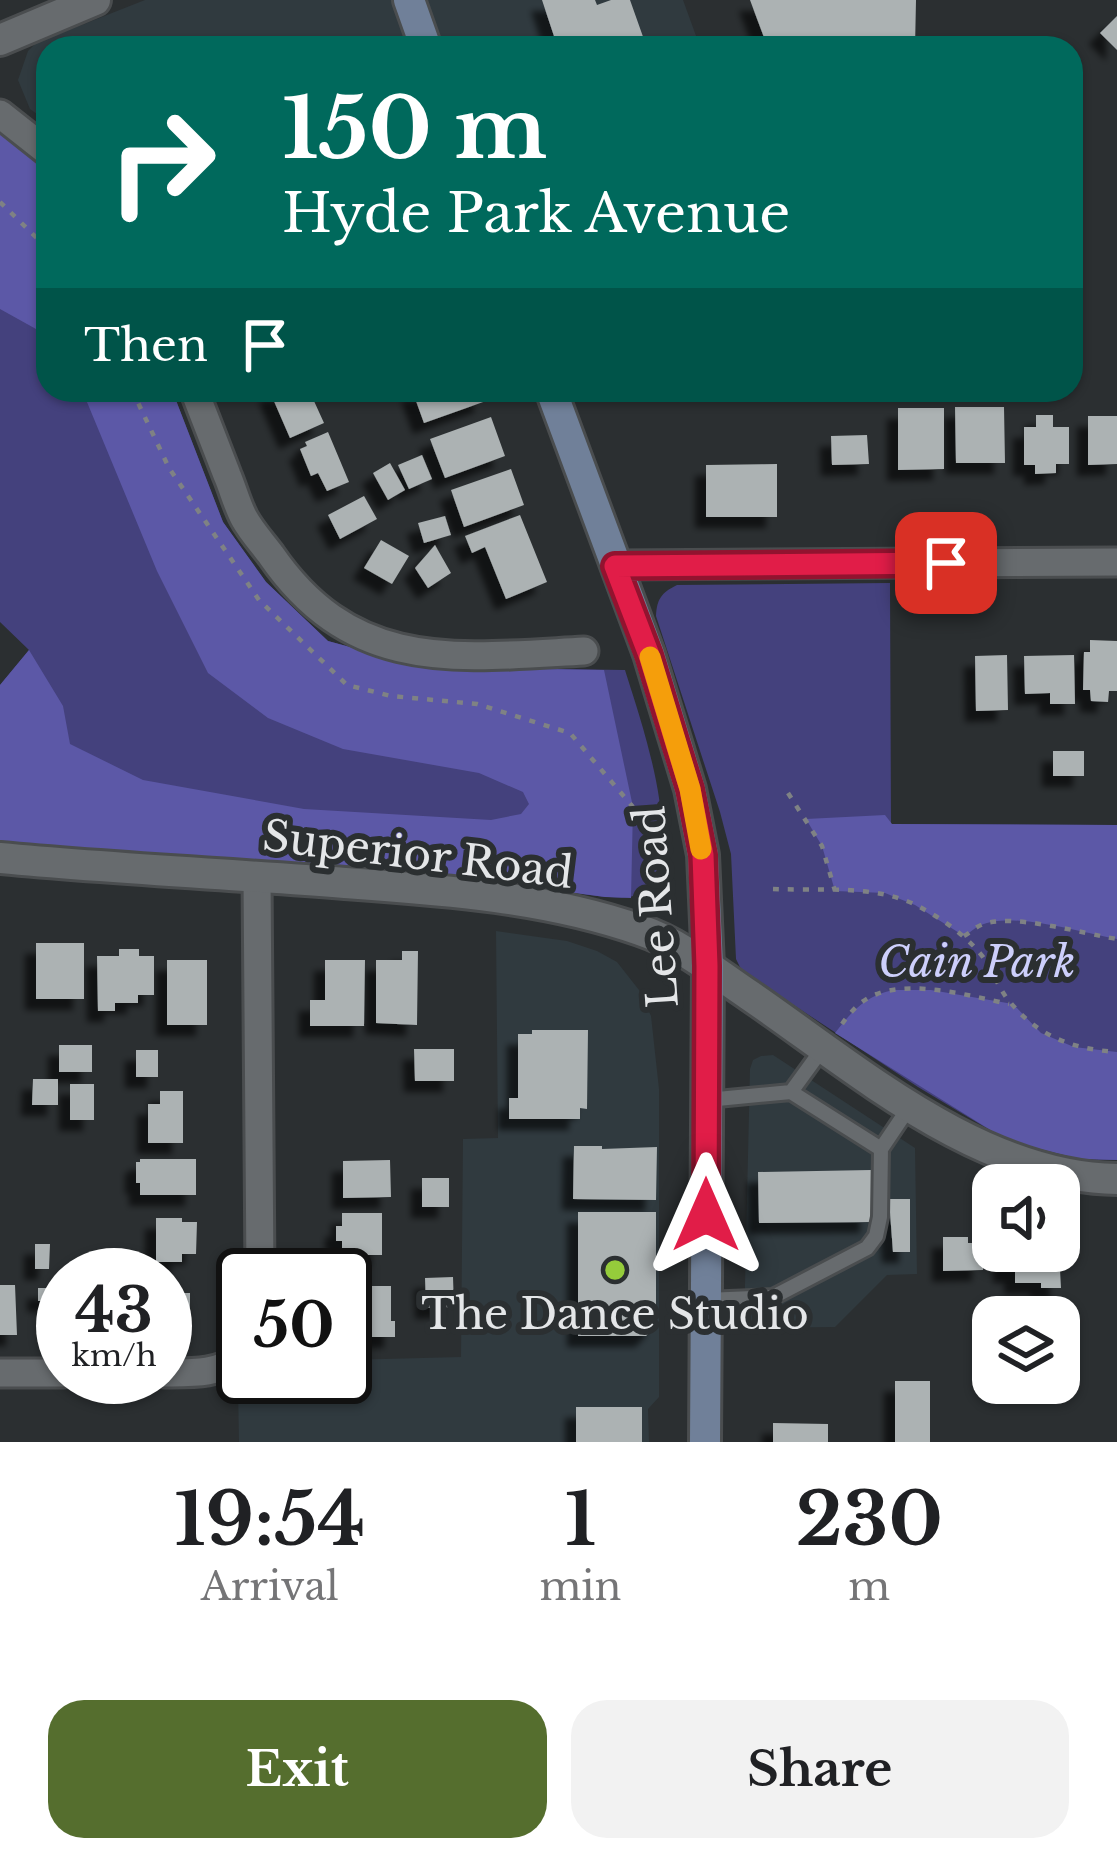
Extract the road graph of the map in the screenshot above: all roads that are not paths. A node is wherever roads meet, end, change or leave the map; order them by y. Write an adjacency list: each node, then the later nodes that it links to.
1 (94, 0): 4 (street)
2 (409, 0): 3 (main road)
3 (422, 36)
4 (0, 40)
5 (0, 114): 6 (street)
6 (36, 142)
7 (199, 402): 11 (street)
8 (555, 402): 10 (main road, Lee Road)
9 (1117, 562): 10 (street)
10 (615, 566): 14 (main road, Lee Road)
11 (584, 651)
12 (0, 858): 13 (street, Superior Road)
13 (257, 876): 14 (street, Superior Road); 21 (street)
14 (707, 966): 15 (street, Superior Road); 17 (main road, Lee Road)
15 (829, 1040): 16 (lane); 18 (street, Superior Road)
16 (791, 1092): 17 (lane); 19 (lane)
17 (707, 1100): 22 (main road, Lee Road)
18 (910, 1106): 19 (lane); 20 (street, Superior Road)
19 (881, 1149): 22 (lane)
20 (1117, 1179)
21 (260, 1248)
22 (706, 1300): 25 (main road, Lee Road)
23 (0, 1373): 24 (street)
24 (36, 1373)
25 (706, 1442)

